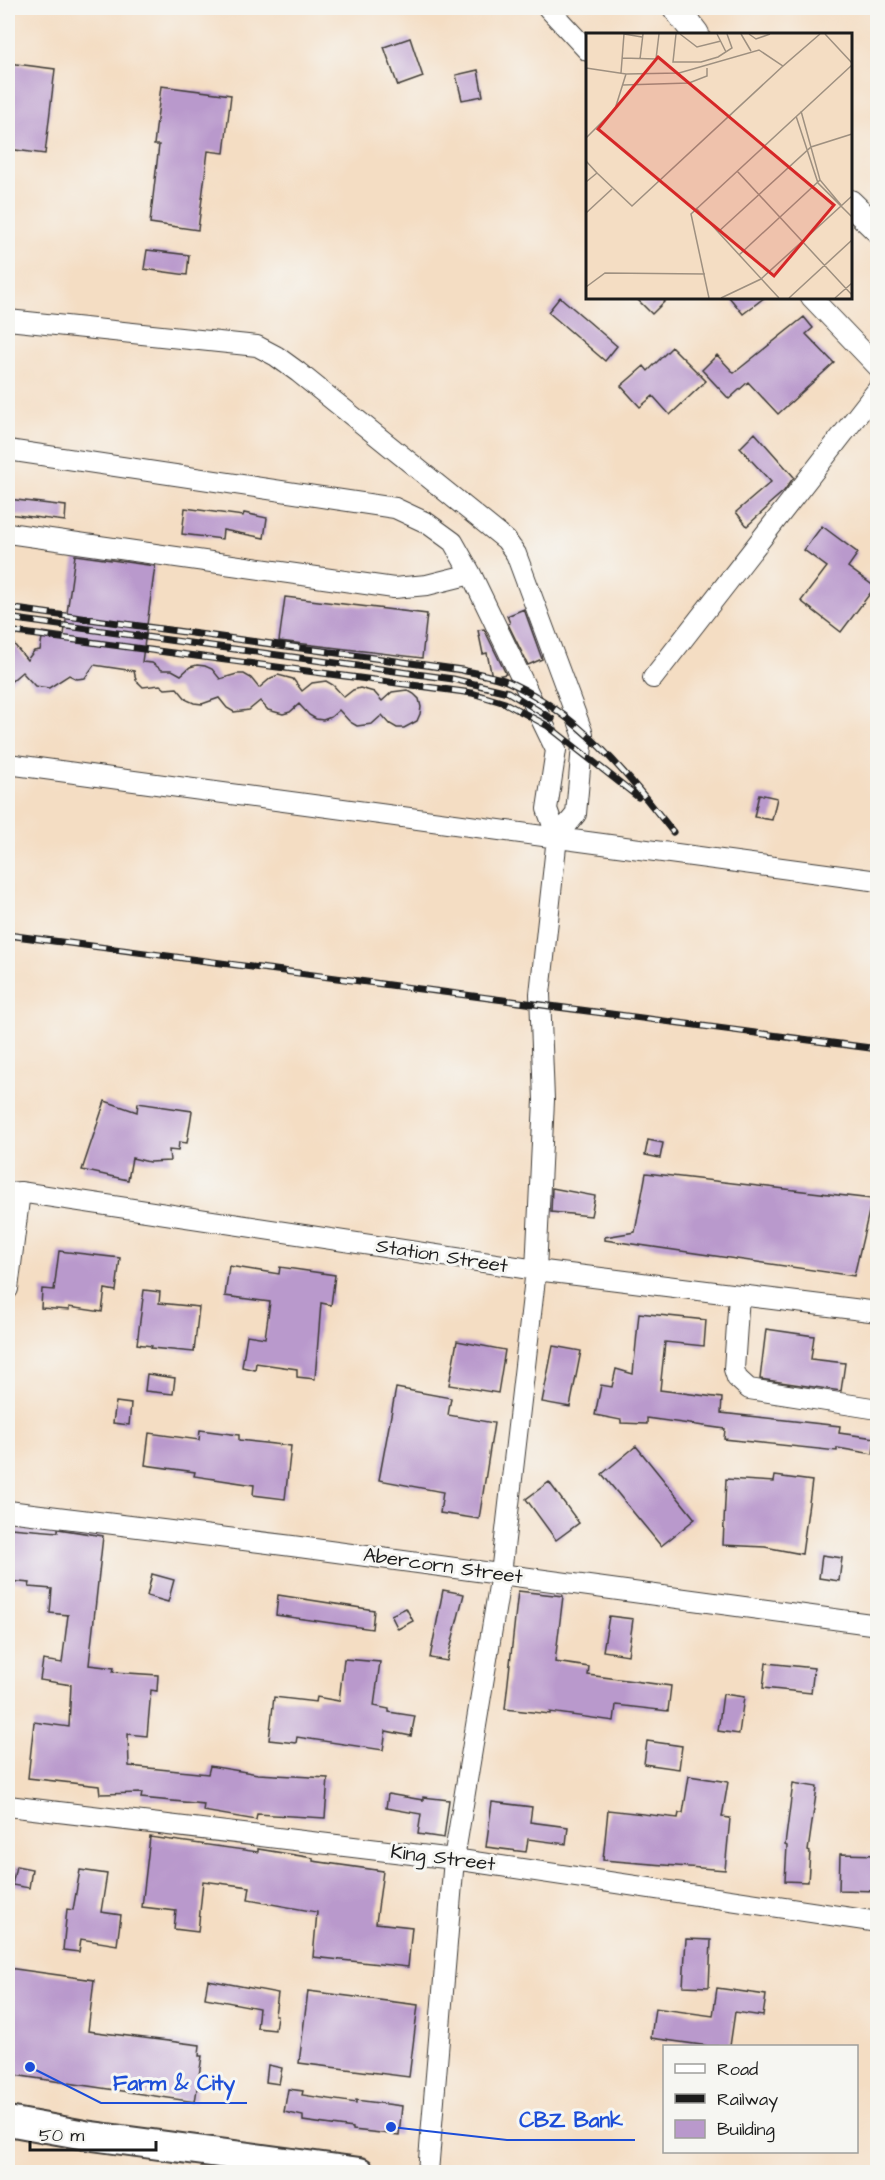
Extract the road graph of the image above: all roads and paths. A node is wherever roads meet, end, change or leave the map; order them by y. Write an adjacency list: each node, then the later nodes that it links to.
1 (548, 8): 4 (street)
2 (676, 8): 3 (main road)
3 (695, 33)
4 (586, 49)
5 (852, 205): 6 (main road)
6 (878, 230)
7 (812, 298): 9 (street)
8 (8, 320): 16 (street)
9 (878, 367)
10 (878, 390): 14 (street)
11 (8, 450): 13 (street)
12 (8, 533): 13 (street)
13 (471, 574): 16 (street)
14 (653, 678)
15 (8, 764): 16 (street)
16 (557, 837): 17 (street); 19 (street)
17 (878, 881)
18 (14, 1193): 19 (street, Station Street); 20 (street)
19 (536, 1270): 21 (street, Station Street); 25 (street)
20 (8, 1289)
21 (739, 1295): 22 (street, Station Street); 23 (street)
22 (878, 1312)
23 (878, 1409)
24 (8, 1510): 25 (street, Abercorn Street)
25 (501, 1574): 26 (street, Abercorn Street); 28 (street)
26 (878, 1625)
27 (8, 1806): 28 (street, King Street)
28 (454, 1858): 29 (street, King Street); 32 (street)
29 (878, 1922)
30 (8, 2121): 31 (highway)
31 (360, 2172)
32 (428, 2172)

